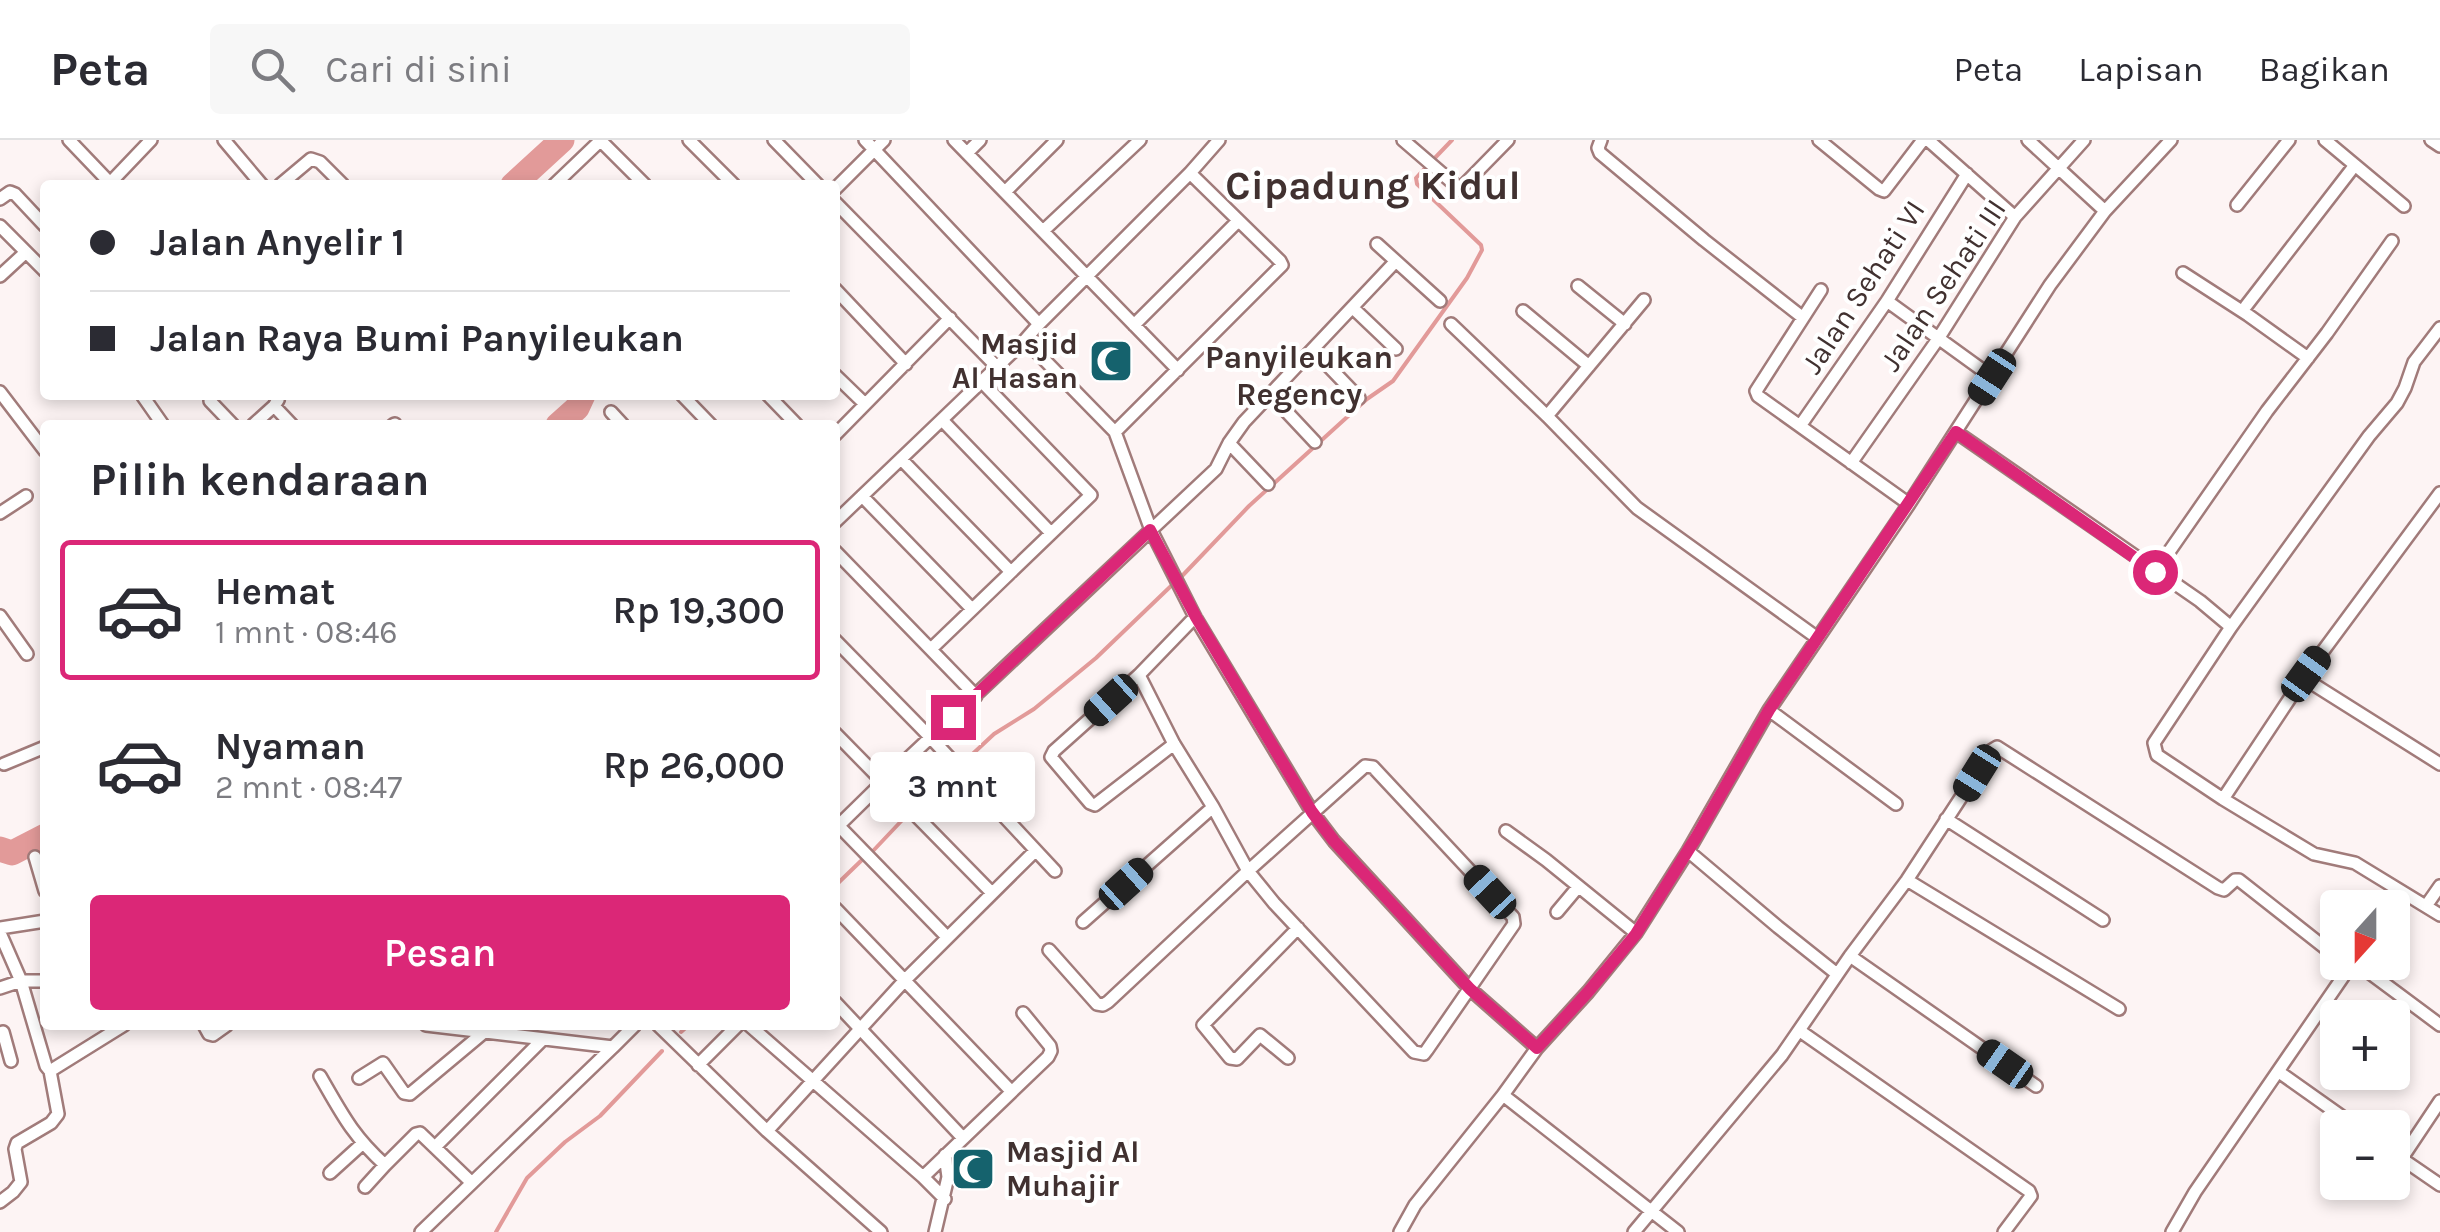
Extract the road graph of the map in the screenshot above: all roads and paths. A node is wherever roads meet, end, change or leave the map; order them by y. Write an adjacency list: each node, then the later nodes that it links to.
1 (69, 140): 31 (street)
2 (151, 140): 32 (street)
3 (224, 140): 33 (street)
4 (600, 140): 36 (street); 37 (street)
5 (689, 140): 38 (street)
6 (774, 140): 39 (street)
7 (884, 140): 24 (street)
8 (954, 140): 26 (street)
9 (980, 140): 26 (street)
10 (1057, 140): 41 (street)
11 (1140, 140): 51 (street)
12 (1219, 140): 29 (street)
13 (1404, 140): 14 (street)
14 (1508, 140)
15 (1601, 140): 70 (street)
16 (1819, 140): 17 (street)
17 (1926, 140): 30 (street)
18 (2028, 140): 28 (street)
19 (2084, 140): 28 (street, Jalan Sehati III)
20 (2171, 140): 46 (street)
21 (2289, 140): 43 (street)
22 (2325, 140): 27 (street)
23 (2432, 140): 25 (street)
24 (869, 145): 40 (street); 71 (street)
25 (2440, 146)
26 (967, 153): 41 (street)
27 (2355, 165): 44 (street); 66 (street)
28 (2059, 167): 46 (street); 47 (street, Jalan Sehati III)
29 (1190, 173): 49 (street); 59 (street)
30 (1966, 174): 47 (street); 65 (street, Jalan Sehati VI)
31 (107, 180)
32 (115, 180)
33 (258, 180)
34 (286, 180): 35 (street)
35 (338, 180)
36 (561, 180)
37 (639, 180)
38 (729, 180)
39 (813, 180)
40 (840, 183)
41 (1005, 192): 51 (street)
42 (0, 198): 48 (street)
43 (2237, 205)
44 (2404, 206)
45 (840, 207): 69 (street)
46 (2103, 209): 85 (street)
47 (2015, 217): 76 (street, Jalan Sehati III)
48 (40, 221)
49 (1238, 222): 72 (street); 84 (street)
50 (0, 226): 54 (street)
51 (1043, 231): 59 (street)
52 (2392, 241): 80 (street)
53 (1378, 244): 55 (street)
54 (26, 252): 56 (street); 58 (street)
55 (1395, 262): 64 (street); 67 (street)
56 (40, 266)
57 (2183, 273): 80 (street)
58 (0, 276)
59 (1087, 276): 71 (street); 72 (street)
60 (1578, 286): 74 (street)
61 (1822, 290): 70 (street)
62 (840, 294): 81 (street)
63 (1644, 300): 74 (street)
64 (1440, 301)
65 (1887, 302): 76 (street); 104 (street, Jalan Sehati VI)
66 (2246, 306)
67 (1353, 308): 78 (street); 79 (street)
68 (1522, 311): 82 (street)
69 (950, 318): 81 (street); 83 (street)
70 (1802, 318): 104 (street)
71 (1039, 324): 77 (street)
72 (1134, 324): 84 (street)
73 (1451, 324): 97 (street)
74 (1624, 324): 82 (street)
75 (2440, 328): 128 (street)
76 (1938, 339): 85 (street); 112 (street, Jalan Sehati III)
77 (1025, 340): 83 (street); 106 (street)
78 (1396, 349)
79 (1312, 350): 89 (street); 90 (street)
80 (2308, 358): 124 (street)
81 (906, 364): 95 (street)
82 (1589, 366): 97 (street)
83 (997, 367): 87 (street)
84 (1178, 370): 106 (street)
85 (1992, 377): 107 (street)
86 (840, 379): 95 (street)
87 (982, 382): 103 (street); 121 (street)
88 (0, 392): 110 (street)
89 (1270, 394): 108 (street); 109 (street)
90 (1359, 398)
91 (274, 400): 99 (street)
92 (687, 400): 101 (street)
93 (773, 400): 102 (street)
94 (210, 401): 98 (street)
95 (865, 404): 105 (street)
96 (610, 412): 100 (street)
97 (1548, 416): 129 (street)
98 (227, 420)
99 (257, 420)
100 (618, 420)
101 (706, 420)
102 (793, 420)
103 (942, 420): 111 (street); 121 (street)
104 (1800, 426): 112 (street)
105 (840, 430)
106 (1115, 432): 120 (street)
107 (1956, 432): 117 (street); 124 (street)
108 (1315, 442)
109 (1228, 443): 113 (street); 120 (street)
110 (40, 444)
111 (901, 459): 116 (street); 123 (street)
112 (1850, 463): 117 (street)
113 (1268, 484)
114 (2440, 492): 144 (street)
115 (26, 496): 118 (street)
116 (862, 496): 119 (street); 125 (street)
117 (1909, 504): 129 (street)
118 (0, 513)
119 (840, 517)
120 (1150, 530): 127 (street); 135 (street)
121 (1051, 533): 123 (street)
122 (840, 556): 131 (street)
123 (1011, 572): 125 (street)
124 (2155, 572): 128 (street)
125 (972, 609): 131 (street)
126 (0, 616): 132 (street)
127 (1196, 617): 133 (street); 147 (street)
128 (2231, 627): 144 (street)
129 (1816, 638): 136 (street)
130 (840, 645): 138 (street)
131 (931, 649): 135 (street)
132 (27, 654)
133 (1139, 675): 139 (street); 139 (street)
134 (2313, 684): 142 (street)
135 (976, 696): 138 (street)
136 (1769, 710): 145 (street); 153 (street)
137 (840, 738): 143 (street)
138 (931, 738): 143 (street); 152 (street)
139 (1174, 744): 146 (street)
140 (40, 749): 141 (street)
141 (4, 764)
142 (2440, 764)
143 (882, 782): 149 (street); 161 (street)
144 (2223, 798): 162 (street)
145 (1896, 804)
146 (1213, 807): 156 (street); 168 (street)
147 (1312, 812): 156 (street); 183 (street); 183 (street)
148 (1946, 820): 158 (street); 166 (street); 173 (street)
149 (840, 822)
150 (840, 830): 172 (street)
151 (1506, 831): 160 (street)
152 (1036, 851): 155 (street); 161 (street)
153 (1688, 851): 171 (street); 176 (street)
154 (35, 857): 157 (street)
155 (1055, 871)
156 (1248, 871): 169 (street); 174 (street)
157 (40, 874)
158 (1907, 880): 175 (street); 185 (street)
159 (2440, 886): 162 (street)
160 (1578, 888): 163 (street); 171 (street)
161 (992, 894): 172 (street)
162 (2426, 906): 165 (street)
163 (1557, 912)
164 (840, 913): 177 (street)
165 (2440, 915)
166 (2104, 920)
167 (40, 922): 170 (street)
168 (1083, 922)
169 (1298, 928): 183 (street); 201 (street)
170 (0, 931): 180 (street)
171 (1636, 934): 200 (street)
172 (947, 937): 177 (street)
173 (2320, 943)
174 (1049, 950)
175 (1850, 956): 176 (street); 209 (street)
176 (1837, 974): 196 (street)
177 (905, 980): 194 (street); 210 (street)
178 (2336, 980): 205 (street)
179 (2379, 980): 187 (street)
180 (21, 981): 181 (street); 182 (street); 204 (street)
181 (40, 981)
182 (0, 988)
183 (1470, 989): 200 (street)
184 (840, 1007): 194 (street)
185 (2119, 1009)
186 (1023, 1013): 210 (street)
187 (2440, 1025)
188 (116, 1030): 204 (street)
189 (467, 1030): 197 (street)
190 (630, 1030): 199 (street)
191 (663, 1030): 203 (street)
192 (733, 1030): 203 (street)
193 (755, 1030): 208 (street)
194 (861, 1030): 208 (street); 215 (street)
195 (5, 1031): 202 (street)
196 (1800, 1031): 229 (street); 236 (street)
197 (483, 1032): 198 (street); 207 (street)
198 (544, 1040): 199 (street); 218 (street)
199 (613, 1046): 224 (street)
200 (1537, 1048): 211 (street)
201 (1288, 1058)
202 (11, 1060)
203 (698, 1065): 214 (street)
204 (50, 1071): 228 (street)
205 (2279, 1072): 213 (street); 237 (street)
206 (320, 1076): 217 (street)
207 (360, 1078)
208 (812, 1080): 214 (street); 223 (street)
209 (2036, 1086)
210 (1011, 1091): 215 (street)
211 (1503, 1095): 229 (street); 230 (street)
212 (2440, 1101): 216 (street)
213 (2333, 1110)
214 (766, 1131): 232 (street)
215 (962, 1137): 219 (street)
216 (2410, 1139)
217 (362, 1144): 221 (street); 222 (street)
218 (436, 1146): 221 (street); 224 (street)
219 (945, 1155): 223 (street); 227 (street)
220 (2410, 1164): 225 (street)
221 (385, 1165): 226 (street)
222 (330, 1174)
223 (923, 1177): 227 (street)
224 (472, 1182): 231 (street)
225 (2440, 1185)
226 (365, 1187)
227 (945, 1199): 233 (street)
228 (0, 1202)
229 (1650, 1210): 234 (street); 235 (street)
230 (1404, 1230)
231 (422, 1232)
232 (881, 1232)
233 (935, 1232)
234 (1634, 1232)
235 (1678, 1232)
236 (2004, 1232)
237 (2172, 1232)

